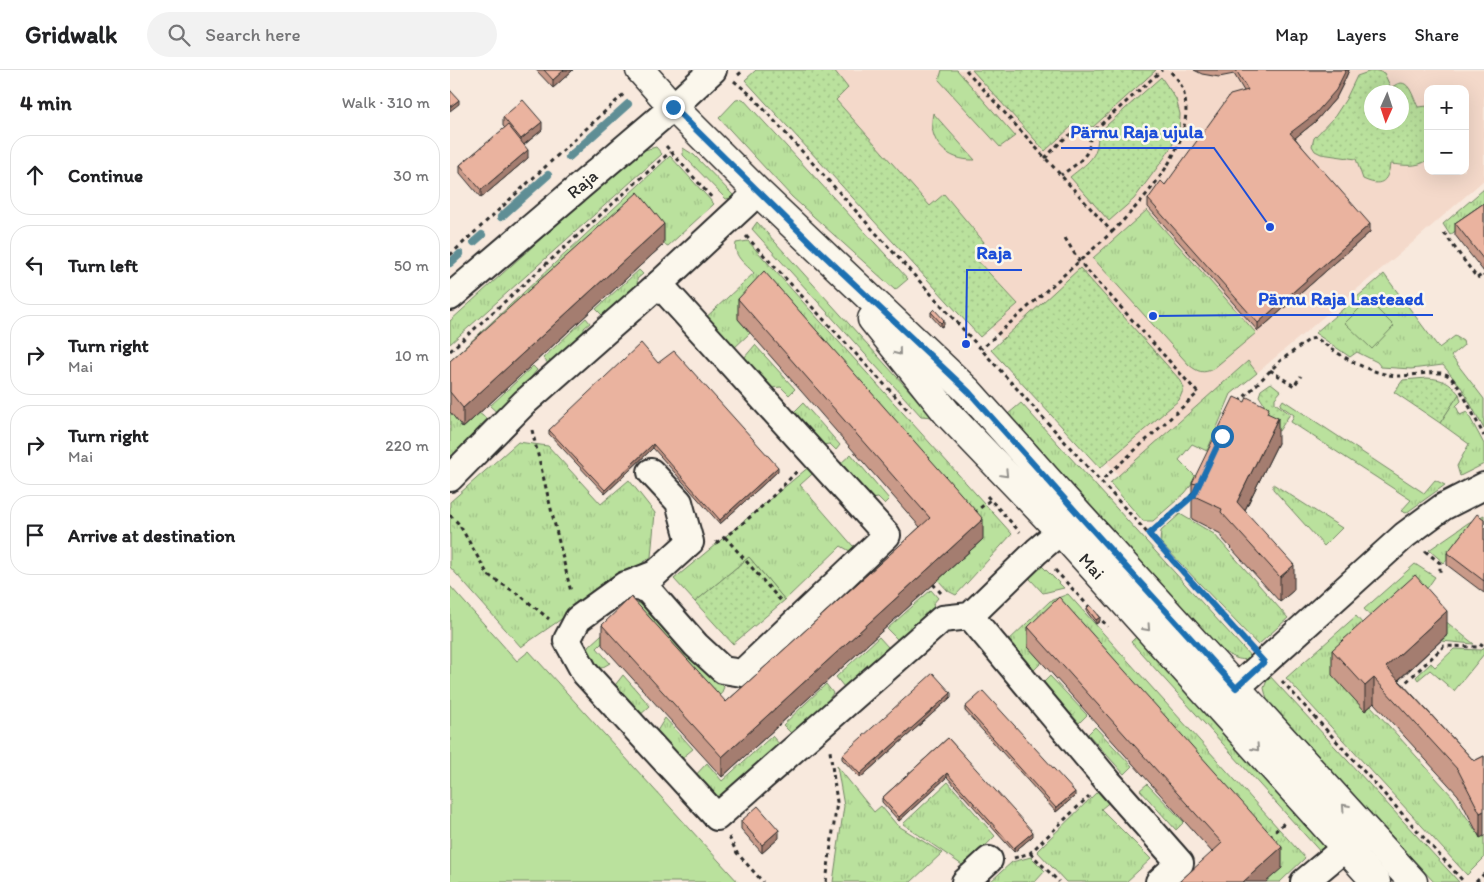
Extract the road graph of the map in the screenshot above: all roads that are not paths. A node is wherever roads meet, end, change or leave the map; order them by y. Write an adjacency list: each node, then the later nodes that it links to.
1 (642, 73): 3 (street, Mai)
2 (723, 75): 3 (street, Raja)
3 (673, 107): 4 (street, Mai); 6 (street, Raja)
4 (758, 192): 5 (street); 10 (street, Mai)
5 (659, 284): 8 (street); 11 (street)
6 (450, 297)
7 (651, 472): 11 (street)
8 (450, 478)
9 (1484, 486): 13 (street)
10 (1069, 523): 12 (street); 13 (street, Mai); 15 (street, Mai, one-way to 15)
11 (627, 585): 12 (street)
12 (970, 616): 18 (street)
13 (1236, 688): 14 (street, Mai, one-way to 13)
14 (1366, 831): 15 (street); 21 (street, Mai)
15 (1345, 847): 19 (street); 20 (street, Mai)
16 (1001, 859): 17 (street)
17 (966, 882)
18 (1159, 882)
19 (1304, 882)
20 (1376, 882)
21 (1413, 882)

